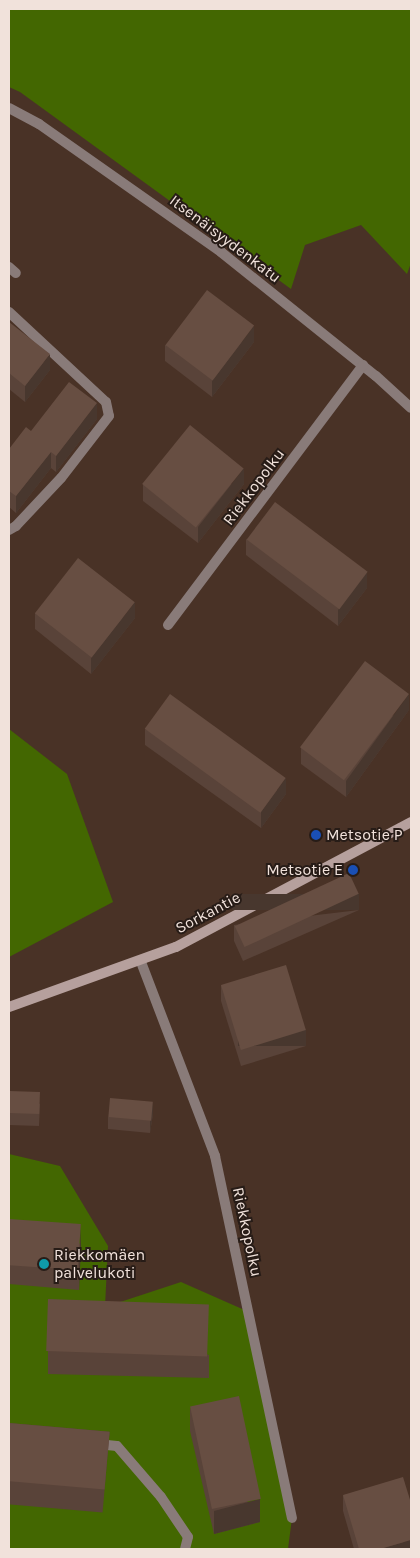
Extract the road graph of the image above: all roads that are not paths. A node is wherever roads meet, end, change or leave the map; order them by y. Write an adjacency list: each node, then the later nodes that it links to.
1 (9, 108): 3 (street, Itsenäisyydenkatu)
2 (9, 312): 5 (street)
3 (363, 366): 4 (street, Itsenäisyydenkatu); 6 (street, Riekkopolku)
4 (411, 408)
5 (9, 530)
6 (168, 625)
7 (411, 822): 8 (street, Sorkantie)
8 (141, 962): 9 (street, Sorkantie); 11 (street, Riekkopolku)
9 (9, 1007)
10 (87, 1443): 12 (street)
11 (292, 1518)
12 (185, 1549)

